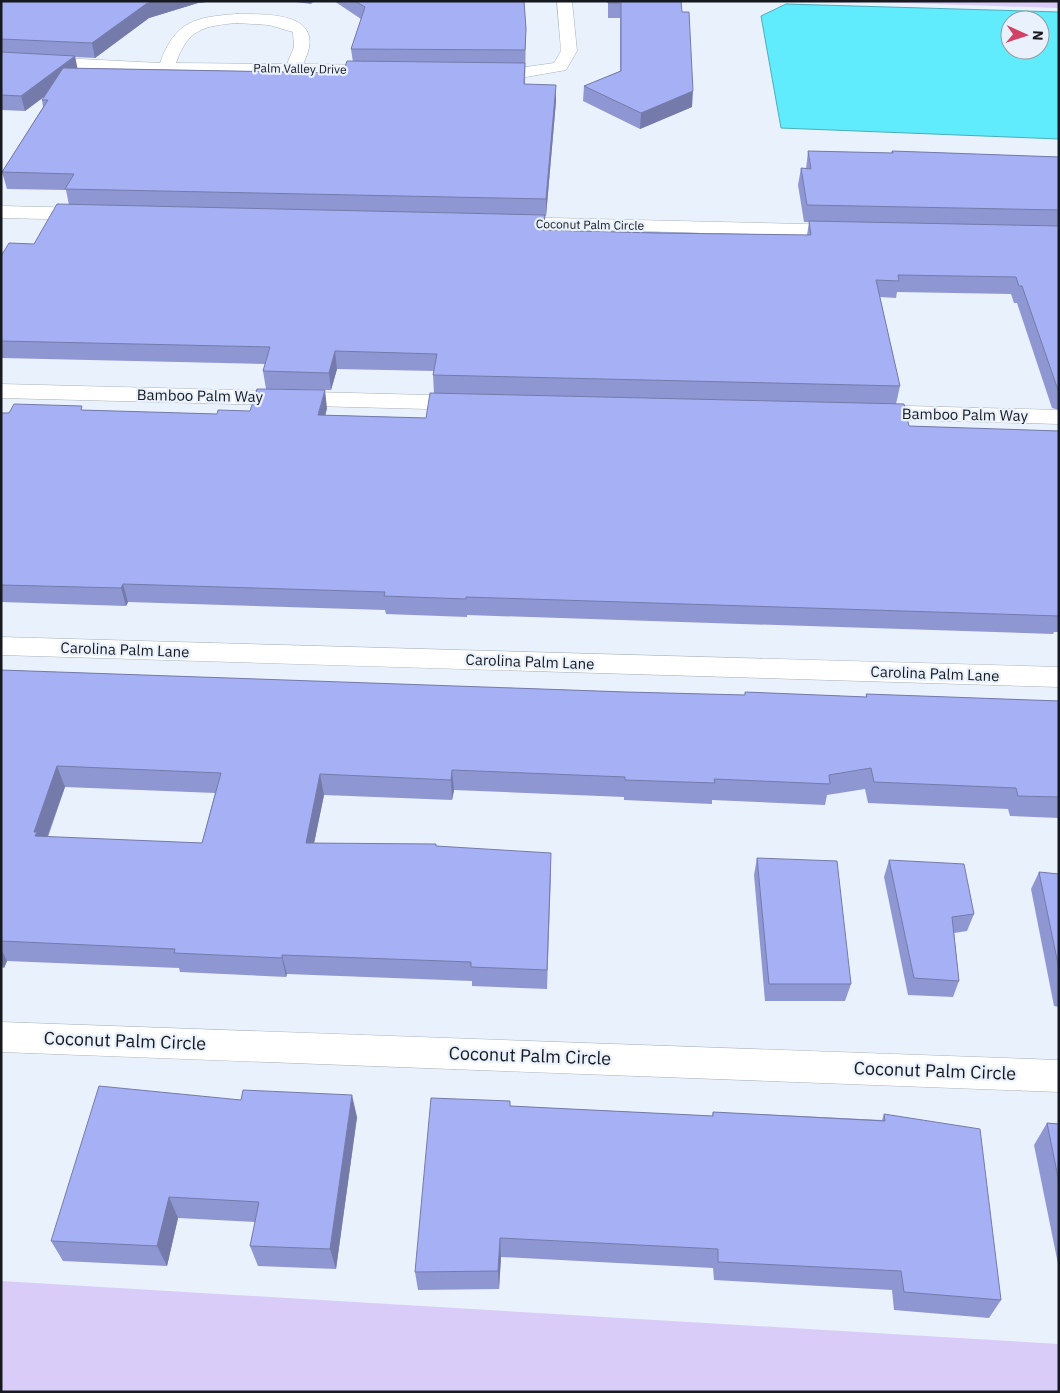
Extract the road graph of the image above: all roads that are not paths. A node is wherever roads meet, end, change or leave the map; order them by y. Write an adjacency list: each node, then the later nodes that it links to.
1 (564, 1): 6 (street)
2 (1, 60): 3 (street, Palm Valley Drive)
3 (166, 68): 4 (street, Palm Valley Drive); 4 (street)
4 (292, 69): 5 (street, Palm Valley Drive)
5 (400, 70)
6 (468, 71)
7 (1, 212): 8 (street)
8 (111, 214)
9 (490, 223): 10 (street, Coconut Palm Circle)
10 (859, 231)
11 (1, 391): 12 (street, Bamboo Palm Way)
12 (490, 403)
13 (849, 412): 14 (street, Bamboo Palm Way)
14 (1059, 417)
15 (1, 646): 16 (street, Carolina Palm Lane)
16 (1059, 677)
17 (1, 1037): 18 (street, Coconut Palm Circle)
18 (1059, 1076)

